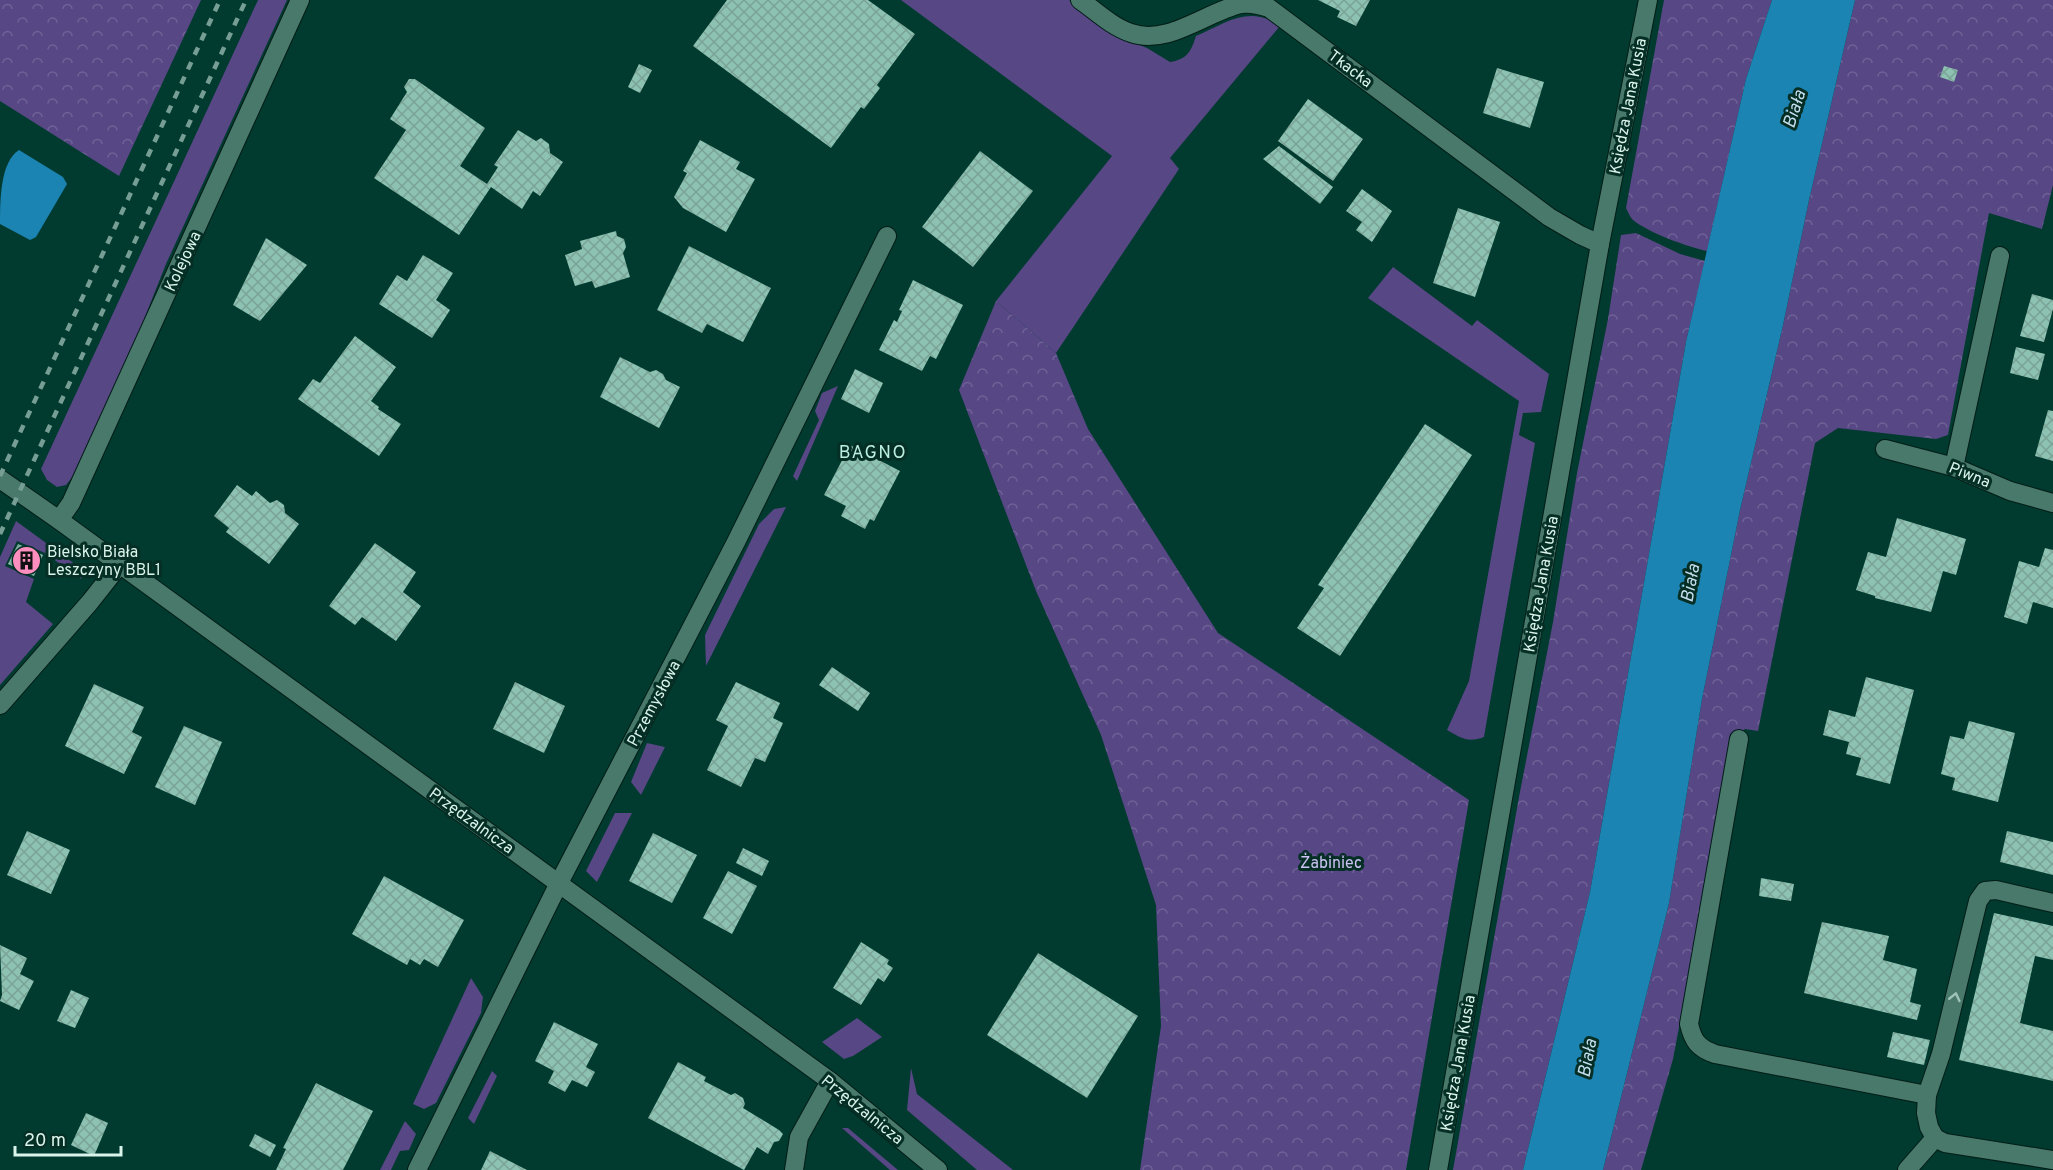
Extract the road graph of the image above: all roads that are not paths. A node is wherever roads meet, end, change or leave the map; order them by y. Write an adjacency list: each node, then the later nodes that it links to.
1 (300, 0): 11 (street, Kolejowa)
2 (1080, 0): 5 (street, Tkacka)
3 (1648, 0): 5 (street, Księdza Jana Kusia)
4 (887, 236): 15 (street, Przemysłowa)
5 (1600, 244): 24 (street, Księdza Jana Kusia)
6 (2000, 256): 8 (street)
7 (1885, 449): 8 (street, Piwna)
8 (1954, 466): 10 (street, Piwna)
9 (0, 479): 11 (street, Przędzalnicza)
10 (2053, 503)
11 (59, 520): 12 (street, Przędzalnicza)
12 (120, 564): 13 (street); 15 (street, Przędzalnicza)
13 (0, 705)
14 (1739, 739): 18 (street)
15 (559, 883): 17 (street, Przędzalnicza); 21 (street, Przemysłowa)
16 (2053, 903): 18 (street, one-way to 16)
17 (830, 1081): 22 (street); 23 (street, Przędzalnicza)
18 (1927, 1095): 19 (street)
19 (1935, 1138): 20 (street); 25 (street)
20 (2053, 1160)
21 (417, 1170)
22 (794, 1170)
23 (938, 1170)
24 (1438, 1170)
25 (1908, 1170)

